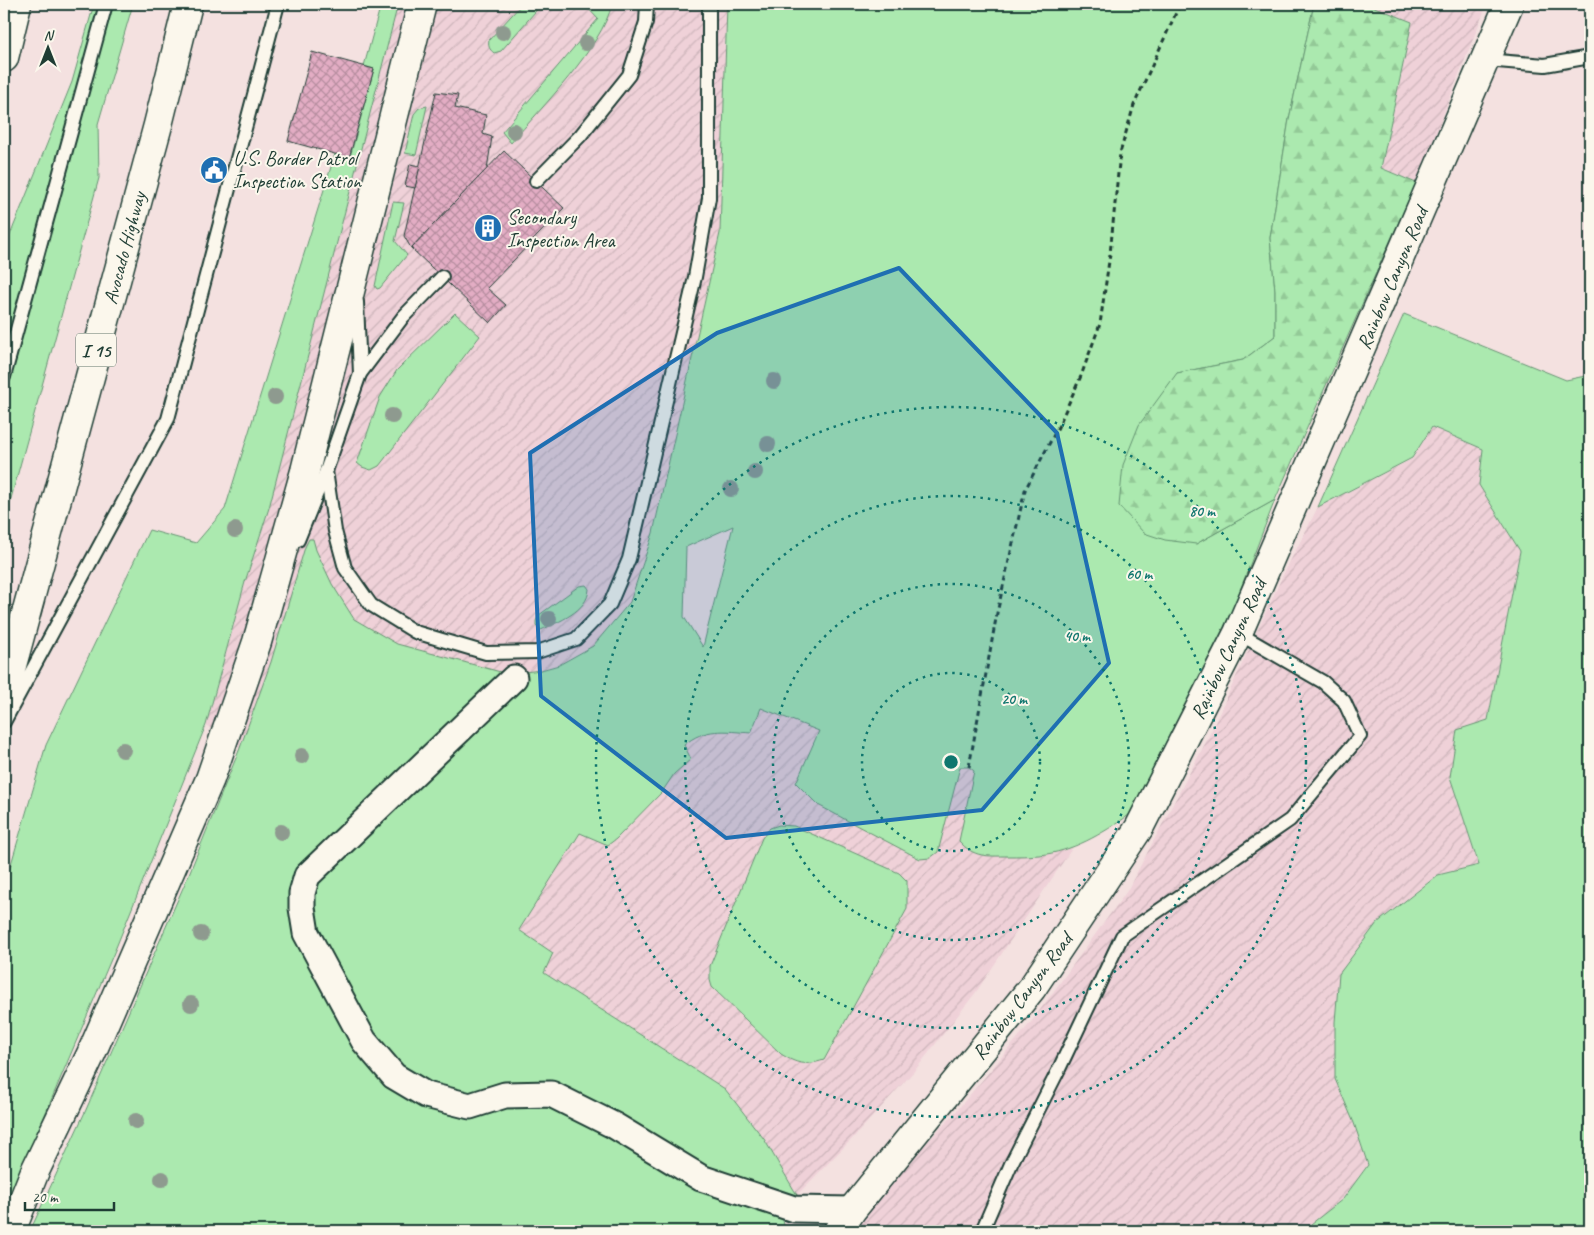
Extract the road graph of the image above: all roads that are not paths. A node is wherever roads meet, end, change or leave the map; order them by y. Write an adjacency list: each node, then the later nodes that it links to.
1 (18, 4): 10 (main road)
2 (106, 4): 16 (lane)
3 (188, 4): 21 (main road, Avocado Highway / I 15)
4 (278, 4): 22 (lane)
5 (422, 4): 13 (main road)
6 (647, 4): 12 (lane)
7 (709, 4): 17 (lane)
8 (1509, 4): 11 (main road, Rainbow Canyon Road)
9 (1590, 57): 11 (lane)
10 (4, 58)
11 (1486, 60): 18 (main road, Rainbow Canyon Road)
12 (536, 181)
13 (356, 269): 15 (lane); 19 (main road)
14 (442, 277): 15 (lane)
15 (360, 374): 17 (lane)
16 (4, 377)
17 (326, 471): 19 (lane)
18 (1238, 633): 23 (main road, Rainbow Canyon Road); 25 (lane)
19 (256, 642): 24 (main road)
20 (514, 678): 23 (street)
21 (4, 696)
22 (4, 722)
23 (845, 1221)
24 (11, 1231)
25 (982, 1231)

